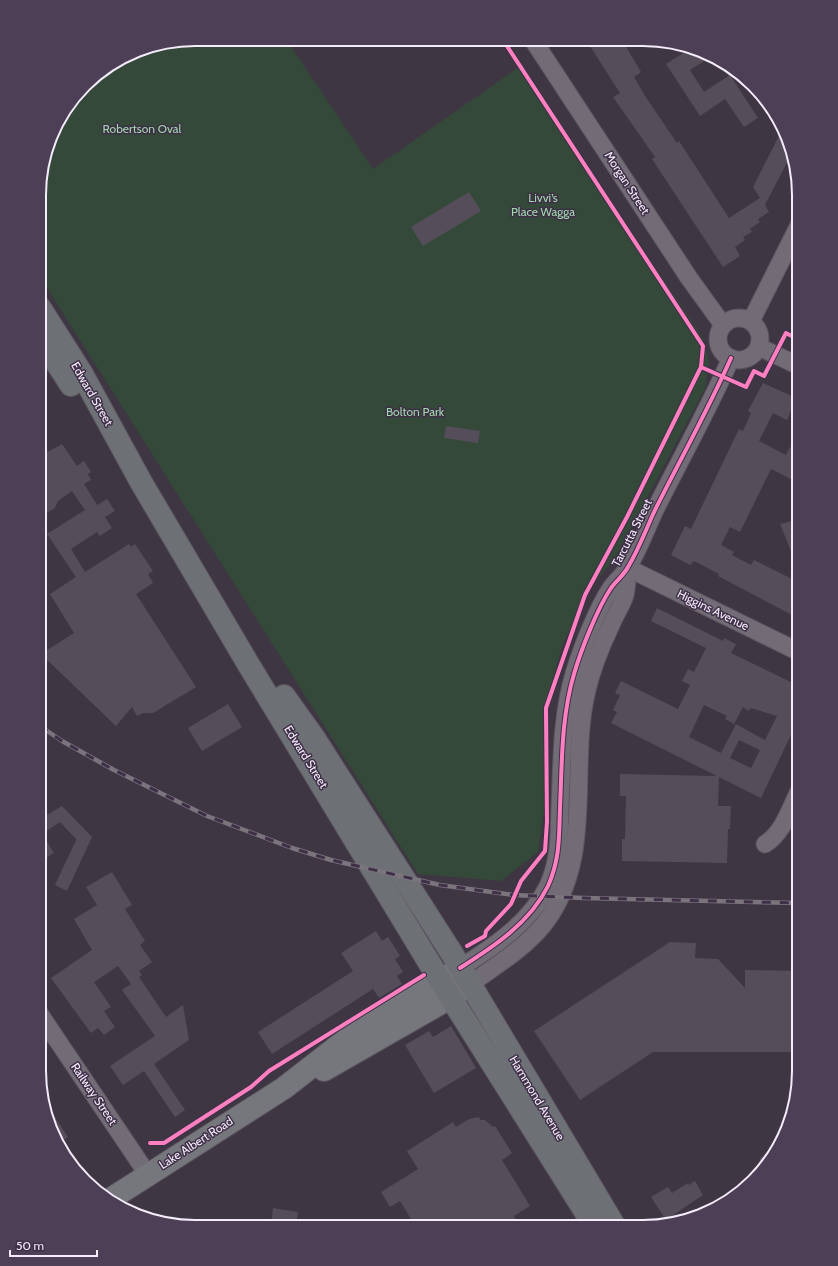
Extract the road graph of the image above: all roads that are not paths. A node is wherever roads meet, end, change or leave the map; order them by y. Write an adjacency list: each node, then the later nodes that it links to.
1 (537, 46): 5 (street, Morgan Street)
2 (792, 239): 4 (street)
3 (46, 317): 10 (highway, Edward Street)
4 (751, 321): 5 (street); 7 (street)
5 (723, 325): 8 (street)
6 (46, 346): 10 (highway, Edward Street)
7 (759, 347): 8 (street); 9 (street)
8 (730, 358): 12 (street, Tarcutta Street)
9 (792, 363)
10 (141, 482): 11 (highway, Edward Street)
11 (171, 532): 16 (highway, Edward Street); 17 (highway, Edward Street)
12 (628, 568): 13 (street, Higgins Avenue); 16 (street, Tarcutta Street)
13 (792, 649)
14 (792, 804): 15 (street)
15 (765, 844)
16 (465, 977): 17 (main road, Lake Albert Road); 22 (highway, Hammond Avenue)
17 (446, 990): 19 (main road, Lake Albert Road); 21 (highway, Hammond Avenue)
18 (46, 1024): 19 (street, Railway Street)
19 (148, 1175): 20 (main road, Lake Albert Road)
20 (115, 1196)
21 (590, 1220)
22 (611, 1220)

